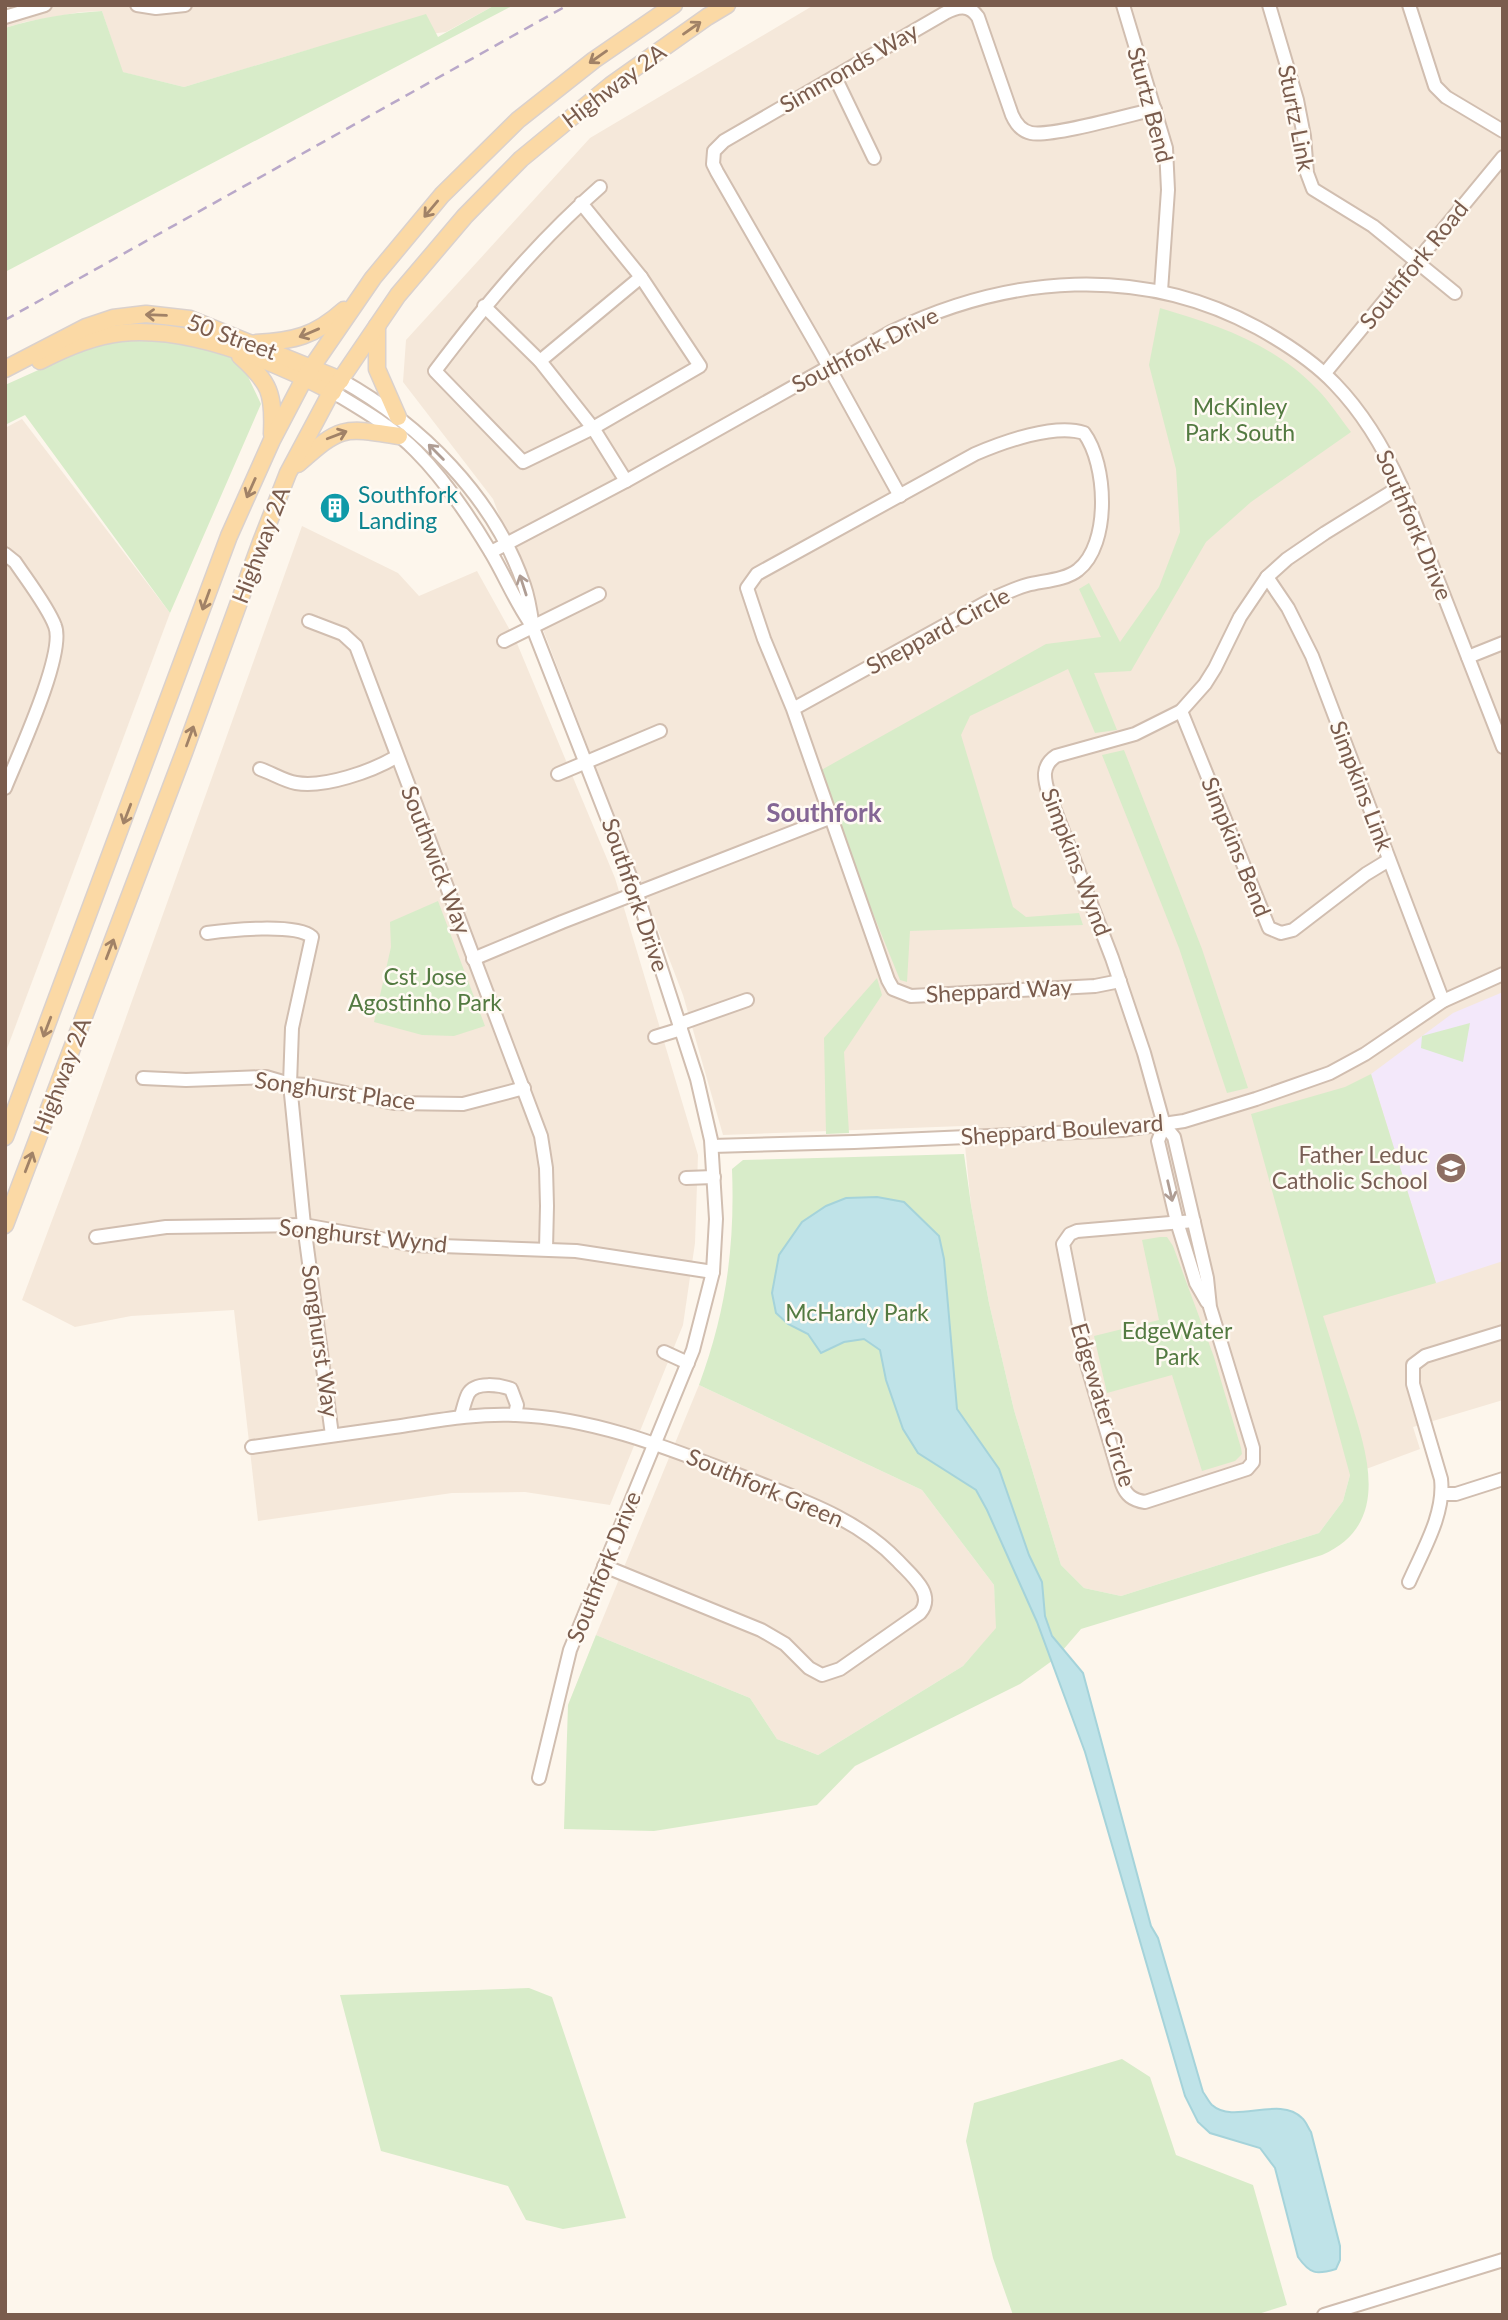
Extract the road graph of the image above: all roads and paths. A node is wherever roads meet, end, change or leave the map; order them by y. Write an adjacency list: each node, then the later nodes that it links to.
1 (45, 5): 9 (street)
2 (137, 5): 3 (street)
3 (185, 5)
4 (674, 5): 21 (main road, Highway 2A, one-way to 21)
5 (727, 5): 23 (main road, Highway 2A, one-way to 5)
6 (1123, 5): 11 (street, Sturtz Bend)
7 (1269, 5): 17 (street, Sturtz Link)
8 (1409, 5): 12 (street)
9 (5, 17)
10 (835, 77): 11 (street, Simmonds Way); 14 (street); 26 (street, Simmonds Way)
11 (1155, 109): 19 (street, Sturtz Bend)
12 (1503, 131)
13 (1503, 157): 17 (street, Southfork Road)
14 (874, 158)
15 (600, 187): 16 (street)
16 (582, 203): 18 (street); 22 (street)
17 (1417, 261): 20 (street, Sturtz Link); 29 (street, Southfork Road)
18 (641, 278): 25 (street); 33 (street)
19 (1161, 291): 26 (street, Southfork Drive); 29 (street, Southfork Drive)
20 (1455, 293)
21 (359, 298): 24 (main road, one-way to 24); 28 (main road, Highway 2A)
22 (484, 306): 25 (street); 33 (street)
23 (377, 326): 31 (main road, Highway 2A); 32 (main road)
24 (242, 347): 27 (main road, 50 Street, one-way to 27); 28 (main road, 50 Street); 30 (main road, 50 Street); 35 (main road)
25 (540, 361): 33 (street)
26 (829, 367): 37 (street, Southfork Drive); 39 (street)
27 (5, 369)
28 (309, 372): 31 (main road, 50 Street); 35 (main road, Highway 2A)
29 (1325, 373): 38 (street, Southfork Drive)
30 (5, 377)
31 (337, 386): 32 (street, Southfork Drive); 34 (street, Southfork Drive); 36 (main road, Highway 2A)
32 (398, 417): 40 (street, Southfork Drive, one-way to 32)
33 (593, 428): 37 (street)
34 (399, 436): 36 (main road, one-way to 34); 41 (street, Southfork Drive)
35 (272, 440): 74 (main road, Highway 2A, one-way to 74)
36 (288, 473): 80 (main road, Highway 2A, one-way to 36)
37 (626, 481): 40 (street, Southfork Drive)
38 (1401, 486): 43 (street, Simpkins Wynd); 49 (street, Southfork Drive)
39 (900, 496): 50 (street, Sheppard Circle); 50 (street, Sheppard Circle)
40 (507, 545): 41 (street, Southfork Drive); 46 (street, Southfork Drive, one-way to 40)
41 (491, 552): 46 (street, Southfork Drive)
42 (5, 554): 58 (street)
43 (1267, 577): 51 (street, Simpkins Wynd); 60 (street, Simpkins Link)
44 (599, 594): 46 (street)
45 (309, 621): 54 (street, Southwick Way)
46 (533, 628): 47 (street); 55 (street, Southfork Drive)
47 (504, 641)
48 (1503, 643): 49 (street)
49 (1468, 657): 53 (street, Southfork Drive)
50 (793, 709): 59 (street, Sheppard Circle)
51 (1181, 711): 60 (street, Simpkins Bend); 65 (street, Simpkins Wynd)
52 (660, 731): 55 (street)
53 (1503, 747)
54 (396, 757): 56 (street); 63 (street, Southwick Way)
55 (587, 762): 57 (street); 61 (street, Southfork Drive)
56 (260, 769)
57 (558, 774)
58 (5, 788)
59 (832, 817): 61 (street); 65 (street, Sheppard Way)
60 (1390, 860): 67 (street, Simpkins Link)
61 (637, 894): 63 (street); 68 (street, Southfork Drive)
62 (207, 933): 71 (street, Songhurst Way)
63 (473, 959): 72 (street, Southwick Way)
64 (1503, 974): 67 (street, Sheppard Boulevard)
65 (1120, 981): 73 (street, Simpkins Wynd)
66 (747, 1000): 68 (street)
67 (1443, 1000): 73 (street, Sheppard Boulevard)
68 (680, 1026): 69 (street); 75 (street, Southfork Drive)
69 (655, 1037)
70 (144, 1078): 71 (street, Songhurst Place)
71 (290, 1084): 72 (street, Songhurst Place); 81 (street, Songhurst Way)
72 (524, 1088): 83 (street, Southwick Way)
73 (1164, 1125): 75 (street, Sheppard Boulevard); 78 (street); 79 (street, one-way to 79)
74 (5, 1138)
75 (712, 1146): 76 (street, Southfork Drive)
76 (714, 1177): 77 (street); 84 (street, Southfork Drive)
77 (686, 1178)
78 (1194, 1221): 79 (street, Edgewater Circle); 85 (street)
79 (1177, 1222): 85 (street); 85 (street, Edgewater Circle)
80 (5, 1225)
81 (304, 1225): 82 (street, Songhurst Wynd); 83 (street, Songhurst Wynd); 91 (street, Songhurst Way)
82 (96, 1237)
83 (546, 1249): 84 (street, Songhurst Wynd)
84 (713, 1272): 88 (street, Southfork Drive)
85 (1210, 1307)
86 (1503, 1332): 95 (street)
87 (664, 1352): 88 (street)
88 (688, 1363): 92 (street, Southfork Drive)
89 (515, 1415): 90 (street); 90 (street); 92 (street)
90 (461, 1416): 91 (street)
91 (332, 1435): 93 (street)
92 (656, 1443): 96 (street, Southfork Drive); 96 (street, Southfork Green)
93 (252, 1447)
94 (1503, 1479): 95 (street)
95 (1442, 1494): 97 (street)
96 (604, 1566): 98 (street, Southfork Drive)
97 (1409, 1582)
98 (539, 1778)
99 (1503, 2260): 100 (street)
100 (1325, 2315)

